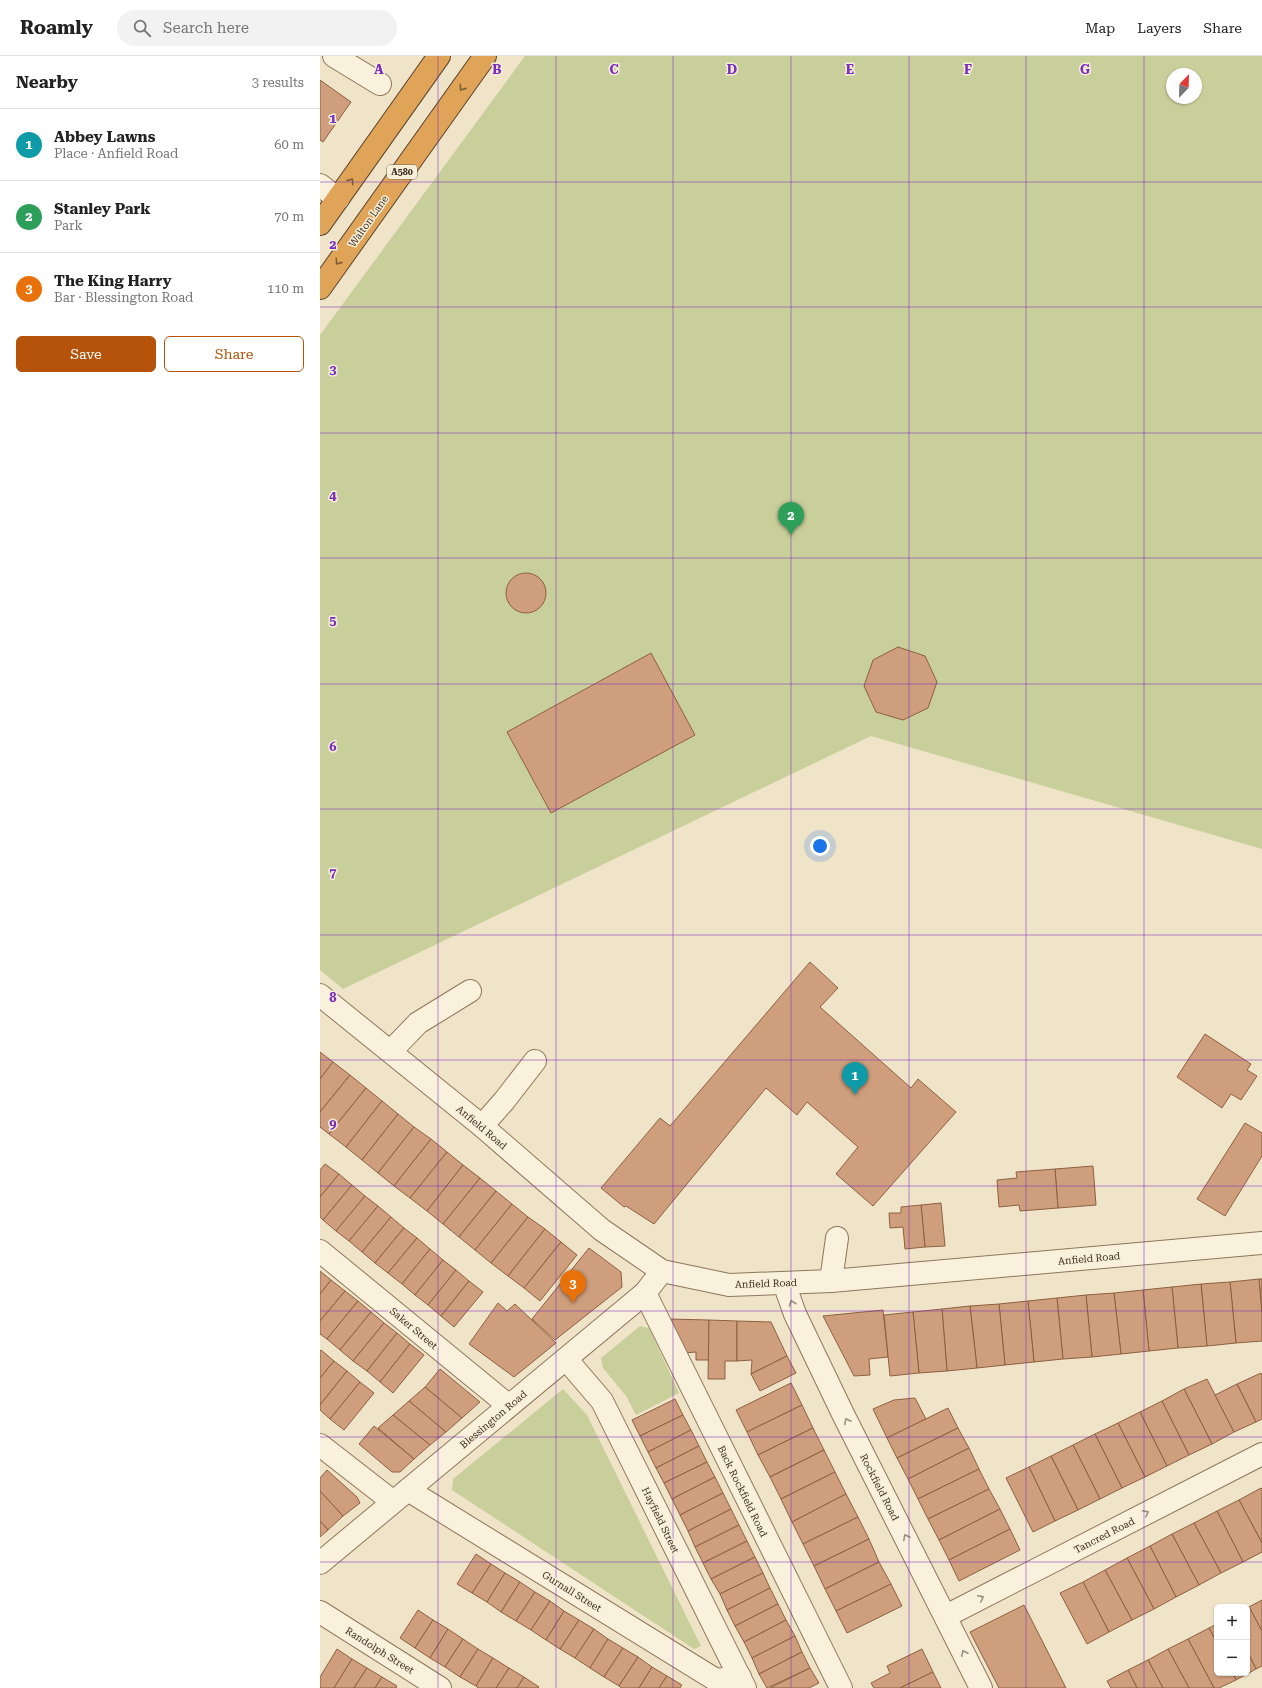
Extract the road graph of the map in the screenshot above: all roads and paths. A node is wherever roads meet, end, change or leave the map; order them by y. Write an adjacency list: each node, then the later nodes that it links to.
1 (334, 56): 4 (street)
2 (439, 56): 6 (highway, one-way to 2)
3 (485, 56): 8 (highway, Walton Lane / A580, one-way to 8)
4 (380, 84)
5 (320, 185): 6 (street)
6 (338, 199): 7 (highway)
7 (320, 224)
8 (320, 288)
9 (470, 991): 11 (street)
10 (320, 995): 11 (street, Anfield Road)
11 (391, 1051): 13 (street, Anfield Road)
12 (535, 1061): 13 (street)
13 (482, 1126): 17 (street, Anfield Road)
14 (837, 1238): 18 (street)
15 (1262, 1243): 18 (street, Anfield Road)
16 (320, 1251): 22 (street, Saker Street)
17 (662, 1271): 19 (street, Anfield Road); 20 (street, Blessington Road)
18 (831, 1280): 19 (street, Anfield Road)
19 (784, 1283): 28 (street, Rockfield Road, one-way to 19)
20 (645, 1293): 21 (street, Blessington Road); 31 (street, Back Rockfield Road)
21 (566, 1358): 22 (street, Blessington Road); 29 (street, Hayfield Street)
22 (508, 1405): 25 (street, Blessington Road)
23 (320, 1445): 25 (street, Gurnall Street)
24 (1262, 1454): 28 (street, Tancred Road, one-way to 24)
25 (400, 1496): 26 (street, Blessington Road); 29 (street, Gurnall Street)
26 (320, 1562)
27 (320, 1612): 30 (street, Randolph Street)
28 (946, 1616): 32 (street, Rockfield Road, one-way to 28)
29 (742, 1682)
30 (440, 1688)
31 (841, 1688)
32 (981, 1688)

